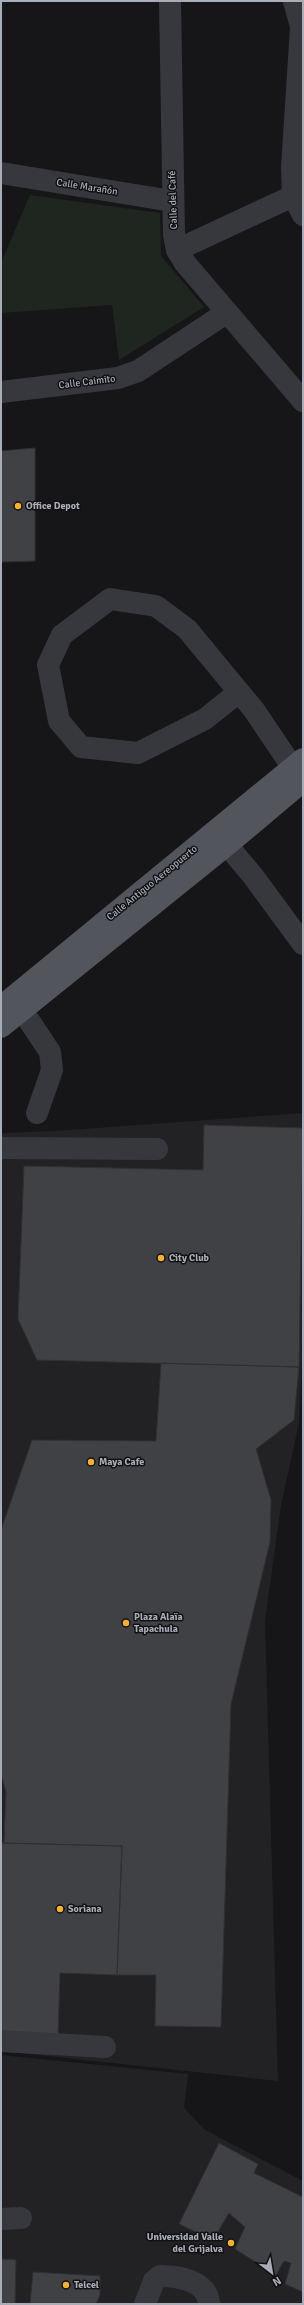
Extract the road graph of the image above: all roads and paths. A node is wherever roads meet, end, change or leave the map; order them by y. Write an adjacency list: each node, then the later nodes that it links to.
1 (170, 1): 6 (street, Calle del Café)
2 (294, 1): 3 (street)
3 (302, 31): 5 (street)
4 (1, 173): 6 (street, Calle Marañón)
5 (293, 196): 7 (street); 8 (street)
6 (172, 201): 8 (street, Calle del Café)
7 (303, 215)
8 (177, 250): 9 (street, Calle del Café)
9 (226, 313): 10 (street, Calle Caimito); 11 (street, Calle del Café)
10 (1, 392)
11 (303, 401)
12 (239, 692): 12 (street); 13 (street)
13 (300, 772): 14 (main road, Calle Antiguo Aereopuerto); 16 (main road, Calle Antiguo Aereopuerto)
14 (227, 845): 15 (street); 16 (main road, Calle Antiguo Aereopuerto)
15 (303, 944)
16 (11, 1008): 17 (main road, Calle Antiguo Aereopuerto); 18 (street)
17 (1, 1027)
18 (37, 1113)
19 (1, 1148): 20 (street)
20 (157, 1149)
21 (1, 2041): 22 (street)
22 (105, 2047)
23 (145, 2304): 24 (street)
24 (209, 2304)

